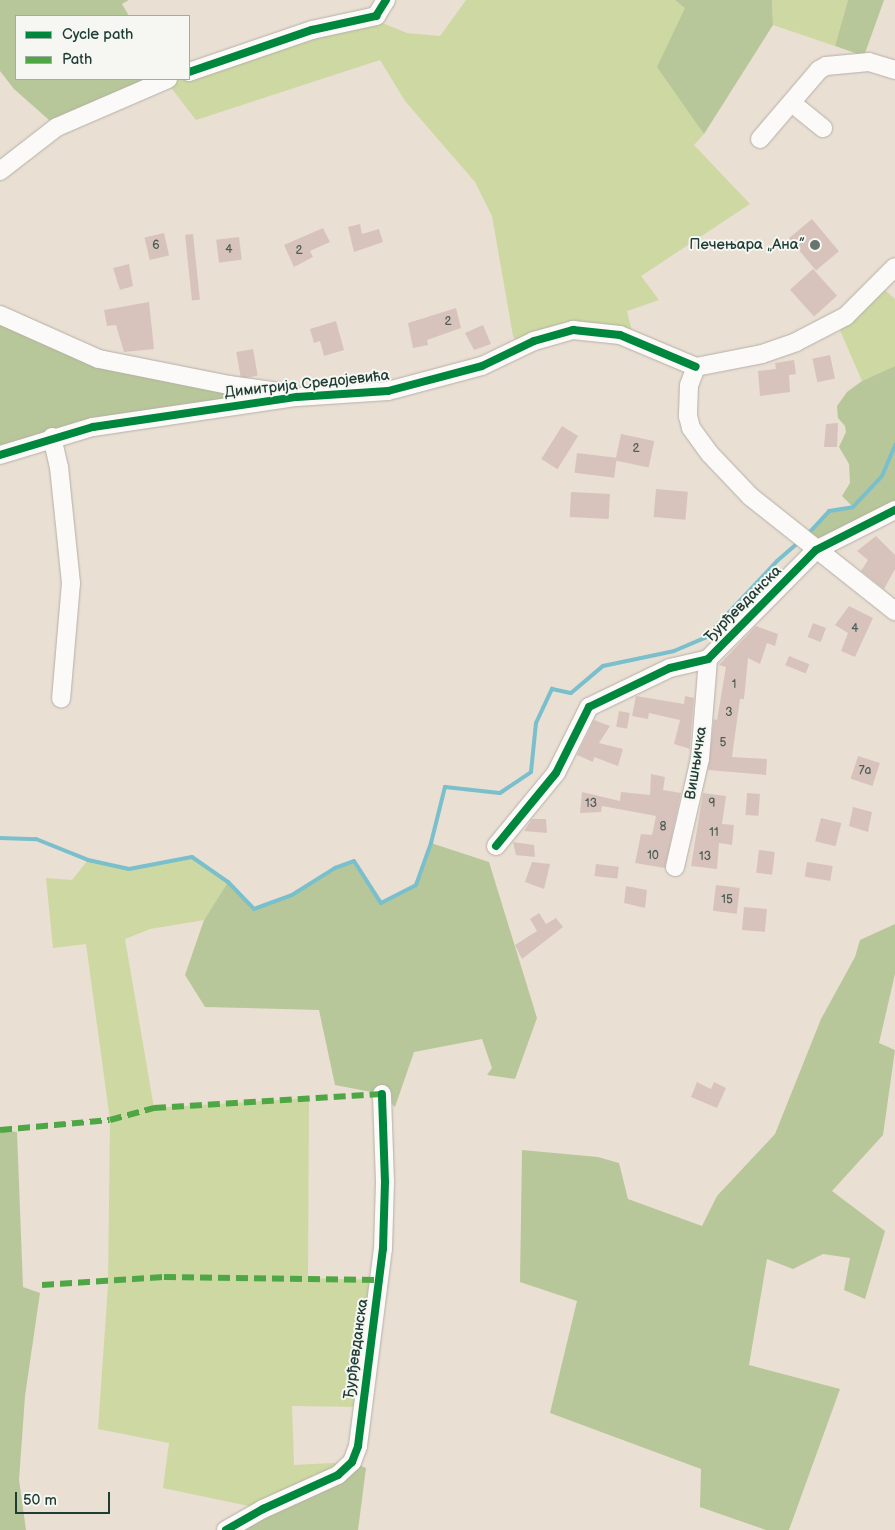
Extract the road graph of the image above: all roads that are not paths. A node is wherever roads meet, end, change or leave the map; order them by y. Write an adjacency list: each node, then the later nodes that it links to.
1 (386, 0): 3 (street)
2 (895, 70): 5 (street)
3 (190, 72)
4 (166, 80): 8 (street)
5 (792, 103): 6 (street); 7 (street)
6 (822, 128)
7 (760, 139)
8 (0, 171)
9 (895, 267): 11 (street)
10 (0, 315): 12 (street)
11 (696, 367): 12 (street, Димитрија Средојевића); 16 (street)
12 (297, 397): 13 (street, Димитрија Средојевића)
13 (52, 437): 14 (street, Димитрија Средојевића); 19 (street)
14 (0, 455)
15 (895, 510): 16 (street, Ђурђевданска)
16 (816, 550): 17 (street); 18 (street, Ђурђевданска)
17 (895, 611)
18 (708, 659): 20 (street, Ђурђевданска); 21 (street, Вишњичка)
19 (61, 699)
20 (496, 846)
21 (675, 867)
22 (382, 1094): 23 (street, Ђурђевданска)
23 (226, 1530)

